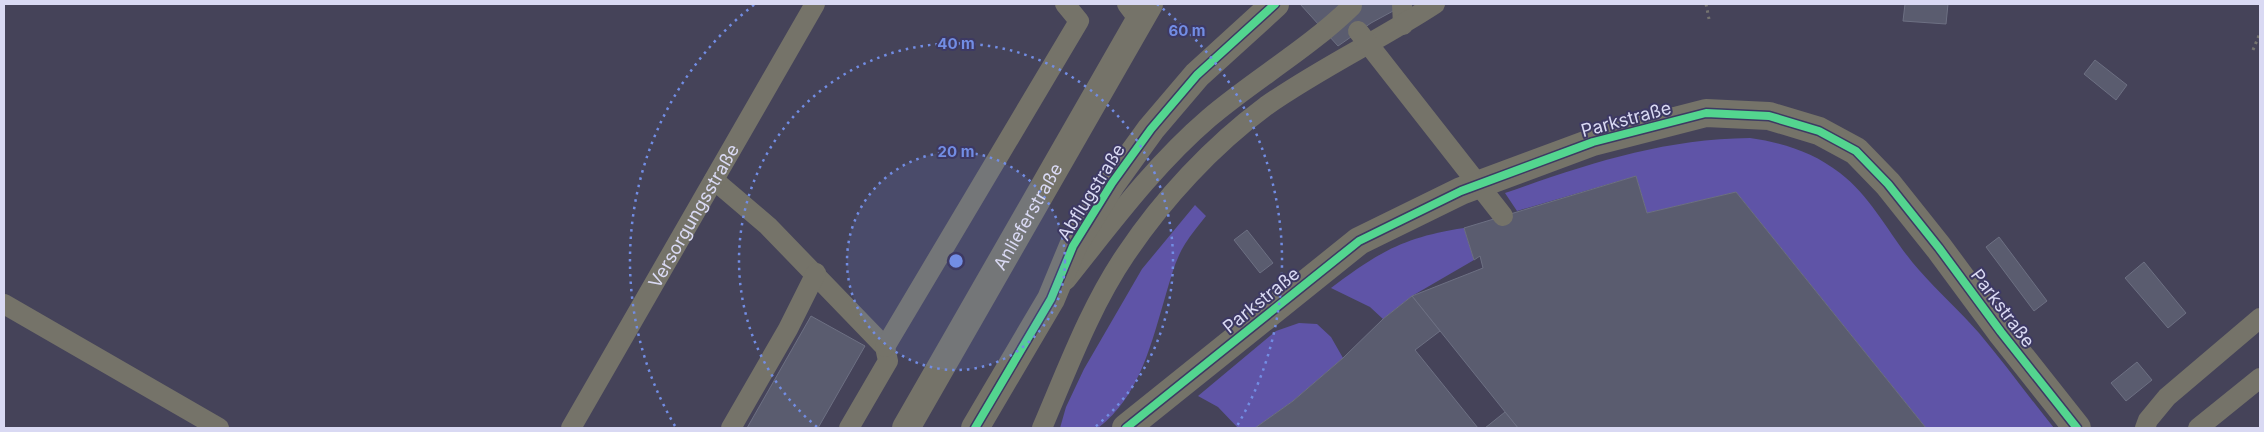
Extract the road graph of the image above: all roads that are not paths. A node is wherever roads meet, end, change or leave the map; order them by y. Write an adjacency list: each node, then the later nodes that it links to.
1 (815, 4): 9 (lane, Versorgungsstraße)
2 (1065, 4): 15 (lane)
3 (1275, 4): 12 (street, Abflugstraße)
4 (1402, 4): 8 (lane)
5 (1435, 4): 8 (lane)
6 (1352, 5): 10 (lane, bridge); 12 (lane)
7 (1139, 9): 21 (street, Anlieferstraße)
8 (1403, 25): 23 (lane)
9 (714, 180): 11 (lane); 18 (lane, Versorgungsstraße)
10 (1502, 216)
11 (816, 273): 15 (lane); 19 (lane)
12 (1051, 299): 22 (street, Abflugstraße)
13 (4, 304): 17 (lane)
14 (2260, 318): 26 (lane)
15 (885, 347): 20 (lane)
16 (2260, 378): 27 (lane)
17 (219, 428)
18 (571, 428)
19 (732, 428)
20 (849, 428)
21 (906, 428)
22 (975, 428)
23 (1042, 428)
24 (1126, 428): 25 (street, Parkstraße)
25 (2077, 428)
26 (2145, 428)
27 (2198, 428)

